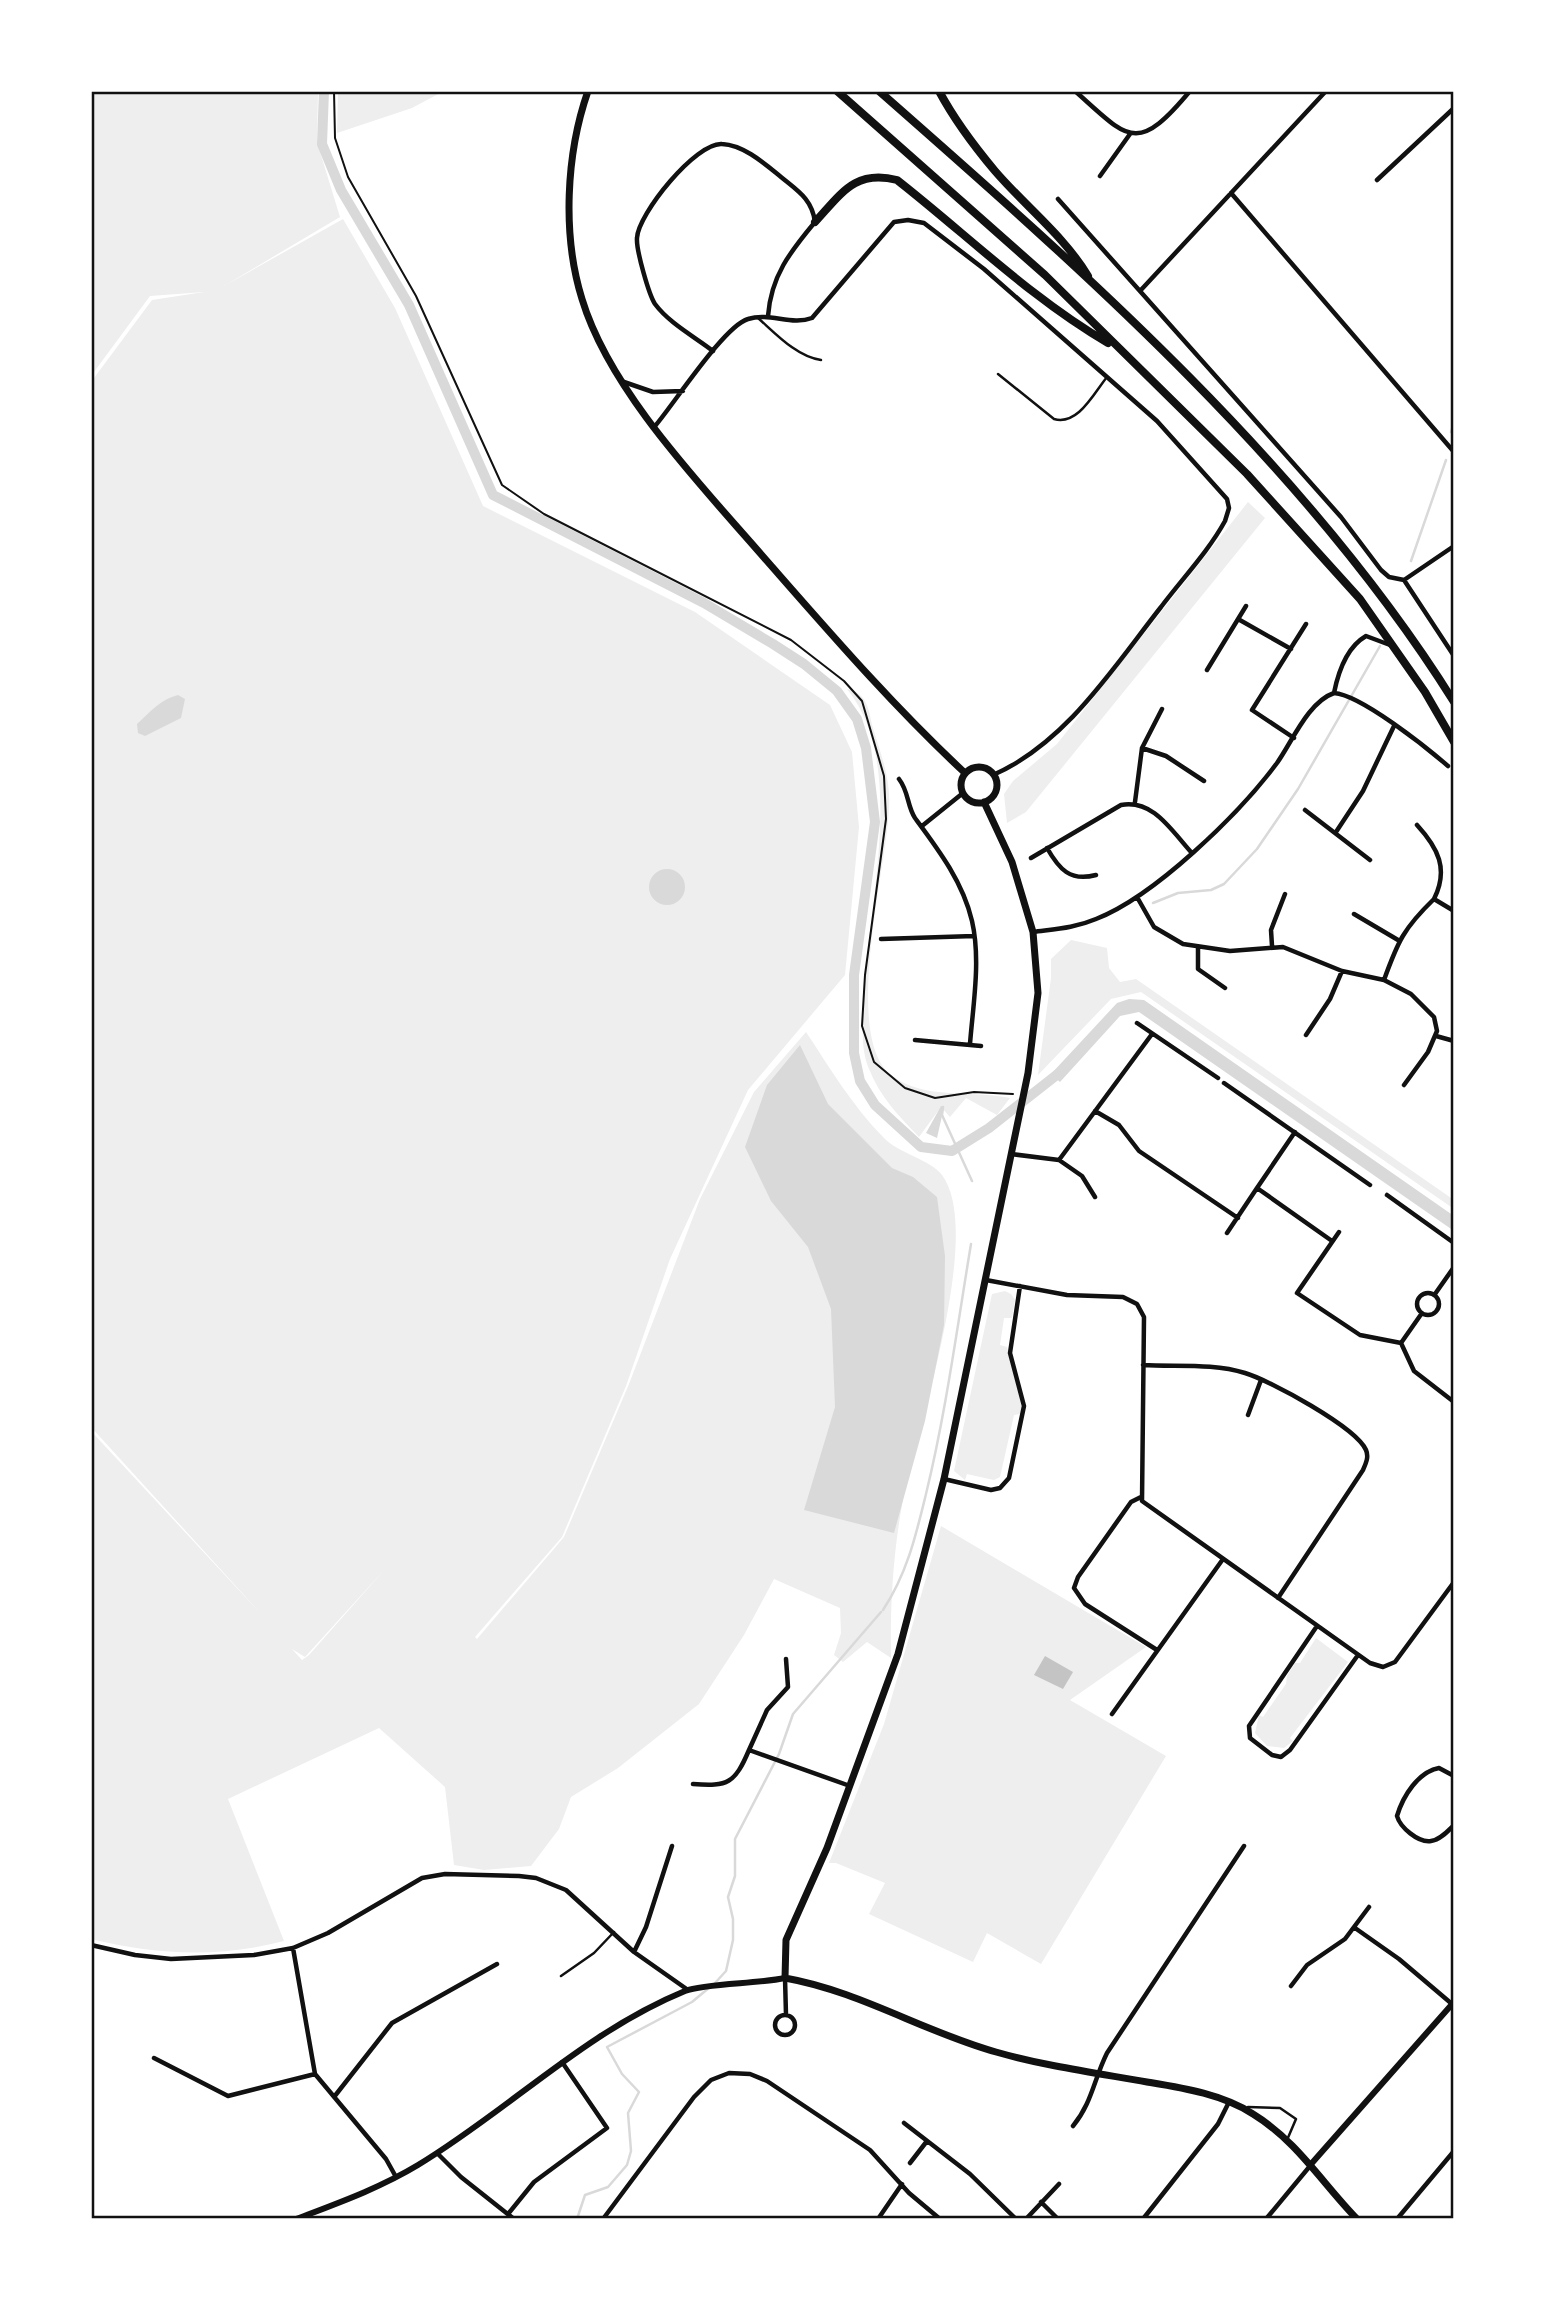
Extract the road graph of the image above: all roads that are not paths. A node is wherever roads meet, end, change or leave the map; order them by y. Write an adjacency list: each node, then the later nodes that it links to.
1 (588, 91): 24 (main road)
2 (837, 91): 19 (highway)
3 (879, 91): 15 (highway)
4 (939, 91): 15 (highway)
5 (1075, 91): 9 (street)
6 (1190, 91): 9 (street)
7 (1326, 91): 12 (street)
8 (1454, 108): 11 (street)
9 (1130, 134): 10 (street)
10 (1100, 176)
11 (1377, 180)
12 (1231, 193): 16 (street); 27 (street)
13 (1058, 199): 16 (street)
14 (815, 222): 17 (street); 19 (highway); 20 (street)
15 (1093, 284): 38 (highway)
16 (1140, 291): 29 (street)
17 (768, 316): 18 (street); 23 (street)
18 (757, 317): 20 (street); 21 (lane)
19 (1119, 349): 34 (highway)
20 (713, 351): 25 (street)
21 (821, 360)
22 (998, 374): 23 (lane)
23 (1107, 377): 46 (street)
24 (624, 382): 25 (street); 26 (main road)
25 (683, 391): 26 (street)
26 (655, 426): 45 (main road)
27 (1454, 452)
28 (1454, 546): 29 (street)
29 (1404, 580): 35 (street)
30 (1245, 606): 31 (street)
31 (1238, 619): 33 (street); 36 (street)
32 (1306, 624): 33 (street)
33 (1291, 649): 41 (street)
34 (1396, 649): 37 (street); 42 (highway)
35 (1454, 656)
36 (1207, 670)
37 (1334, 693): 40 (street); 41 (street)
38 (1454, 702)
39 (1162, 709): 43 (street)
40 (1394, 726): 44 (street); 55 (street)
41 (1294, 738): 57 (street)
42 (1454, 742)
43 (1142, 748): 48 (street); 51 (street)
44 (1448, 766)
45 (965, 773): 46 (main road); 49 (main road)
46 (993, 775): 50 (main road)
47 (899, 779): 54 (street)
48 (1204, 781)
49 (963, 793): 50 (main road); 54 (street)
50 (984, 802): 66 (main road)
51 (1135, 802): 56 (street); 57 (street)
52 (1306, 810): 55 (street)
53 (1417, 825): 63 (street)
54 (922, 826): 67 (street)
55 (1336, 832): 59 (street)
56 (1048, 848): 58 (street); 60 (street)
57 (1191, 852): 62 (street)
58 (1031, 858)
59 (1370, 859)
60 (1096, 875)
61 (1285, 894): 70 (street)
62 (1137, 897): 66 (street); 71 (street)
63 (1434, 899): 64 (street); 69 (street)
64 (1454, 911)
65 (1354, 914): 69 (street)
66 (1033, 932): 88 (main road)
67 (974, 936): 68 (street); 81 (street)
68 (881, 939)
69 (1398, 940): 73 (street)
70 (1272, 946): 71 (street); 72 (street)
71 (1198, 948): 74 (street)
72 (1342, 971): 73 (street); 77 (street)
73 (1384, 979): 78 (street)
74 (1225, 988)
75 (1137, 1023): 76 (street)
76 (1152, 1034): 83 (street); 86 (street)
77 (1306, 1035)
78 (1436, 1036): 80 (street); 85 (street)
79 (915, 1040): 81 (street)
80 (1454, 1041)
81 (970, 1044): 82 (street)
82 (981, 1046)
83 (1217, 1078)
84 (1224, 1083): 87 (street)
85 (1404, 1085)
86 (1095, 1111): 89 (street); 94 (street)
87 (1295, 1132): 90 (street); 91 (street)
88 (1011, 1154): 89 (street); 100 (main road)
89 (1059, 1160): 93 (street)
90 (1370, 1185)
91 (1257, 1188): 94 (street); 97 (street)
92 (1387, 1195): 98 (street)
93 (1095, 1197)
94 (1238, 1218): 96 (street)
95 (1339, 1232): 97 (street)
96 (1227, 1233)
97 (1332, 1241): 104 (street)
98 (1454, 1243)
99 (1454, 1266): 102 (street)
100 (986, 1280): 101 (street); 109 (main road)
101 (1020, 1286): 105 (street); 109 (street)
102 (1435, 1294): 103 (street); 103 (street)
103 (1422, 1313): 104 (street)
104 (1401, 1343): 107 (street)
105 (1143, 1365): 106 (street); 110 (street)
106 (1261, 1380): 108 (street); 113 (street)
107 (1454, 1402)
108 (1248, 1415)
109 (944, 1479): 122 (main road)
110 (1141, 1497): 111 (street); 115 (street)
111 (1223, 1559): 113 (street); 115 (street)
112 (1454, 1582): 116 (street)
113 (1278, 1598): 114 (street)
114 (1317, 1626): 116 (street); 116 (street)
115 (1157, 1650): 118 (street)
116 (1358, 1655)
117 (786, 1659): 119 (street)
118 (1112, 1714)
119 (749, 1751): 121 (street); 122 (street)
120 (1454, 1776): 123 (street)
121 (693, 1784)
122 (850, 1787): 134 (main road)
123 (1454, 1825)
124 (671, 1846): 131 (street)
125 (1244, 1846): 141 (street)
126 (1368, 1908): 127 (street)
127 (1355, 1928): 135 (street); 137 (street)
128 (614, 1933): 130 (street); 131 (street); 133 (lane)
129 (91, 1945): 130 (street)
130 (293, 1948): 142 (street)
131 (634, 1952): 136 (street)
132 (497, 1964): 143 (street)
133 (561, 1976)
134 (785, 1978): 136 (street); 138 (street); 141 (main road)
135 (1291, 1986)
136 (688, 1990): 140 (street)
137 (1453, 2003): 153 (street)
138 (786, 2015): 138 (street)
139 (154, 2058): 142 (street)
140 (562, 2062): 151 (street); 158 (street)
141 (1097, 2073): 144 (main road); 147 (street)
142 (315, 2074): 143 (street)
143 (334, 2097): 154 (street)
144 (1229, 2102): 145 (main road); 159 (street)
145 (1240, 2107): 148 (main road); 148 (lane)
146 (904, 2123): 149 (street)
147 (1073, 2126)
148 (1287, 2140): 153 (main road)
149 (927, 2141): 152 (street); 166 (street)
150 (1454, 2151): 171 (street)
151 (437, 2153): 154 (street); 158 (street)
152 (910, 2163)
153 (1312, 2164): 169 (street); 170 (main road)
154 (396, 2177): 160 (street)
155 (902, 2184): 163 (street); 164 (street); 165 (street)
156 (1059, 2184): 157 (street)
157 (1041, 2203): 167 (street); 168 (street)
158 (506, 2212): 161 (street); 162 (street)
159 (1147, 2218)
160 (296, 2219)
161 (499, 2219)
162 (514, 2219)
163 (603, 2219)
164 (878, 2219)
165 (940, 2219)
166 (1016, 2219)
167 (1026, 2219)
168 (1058, 2219)
169 (1266, 2219)
170 (1357, 2219)
171 (1397, 2219)

